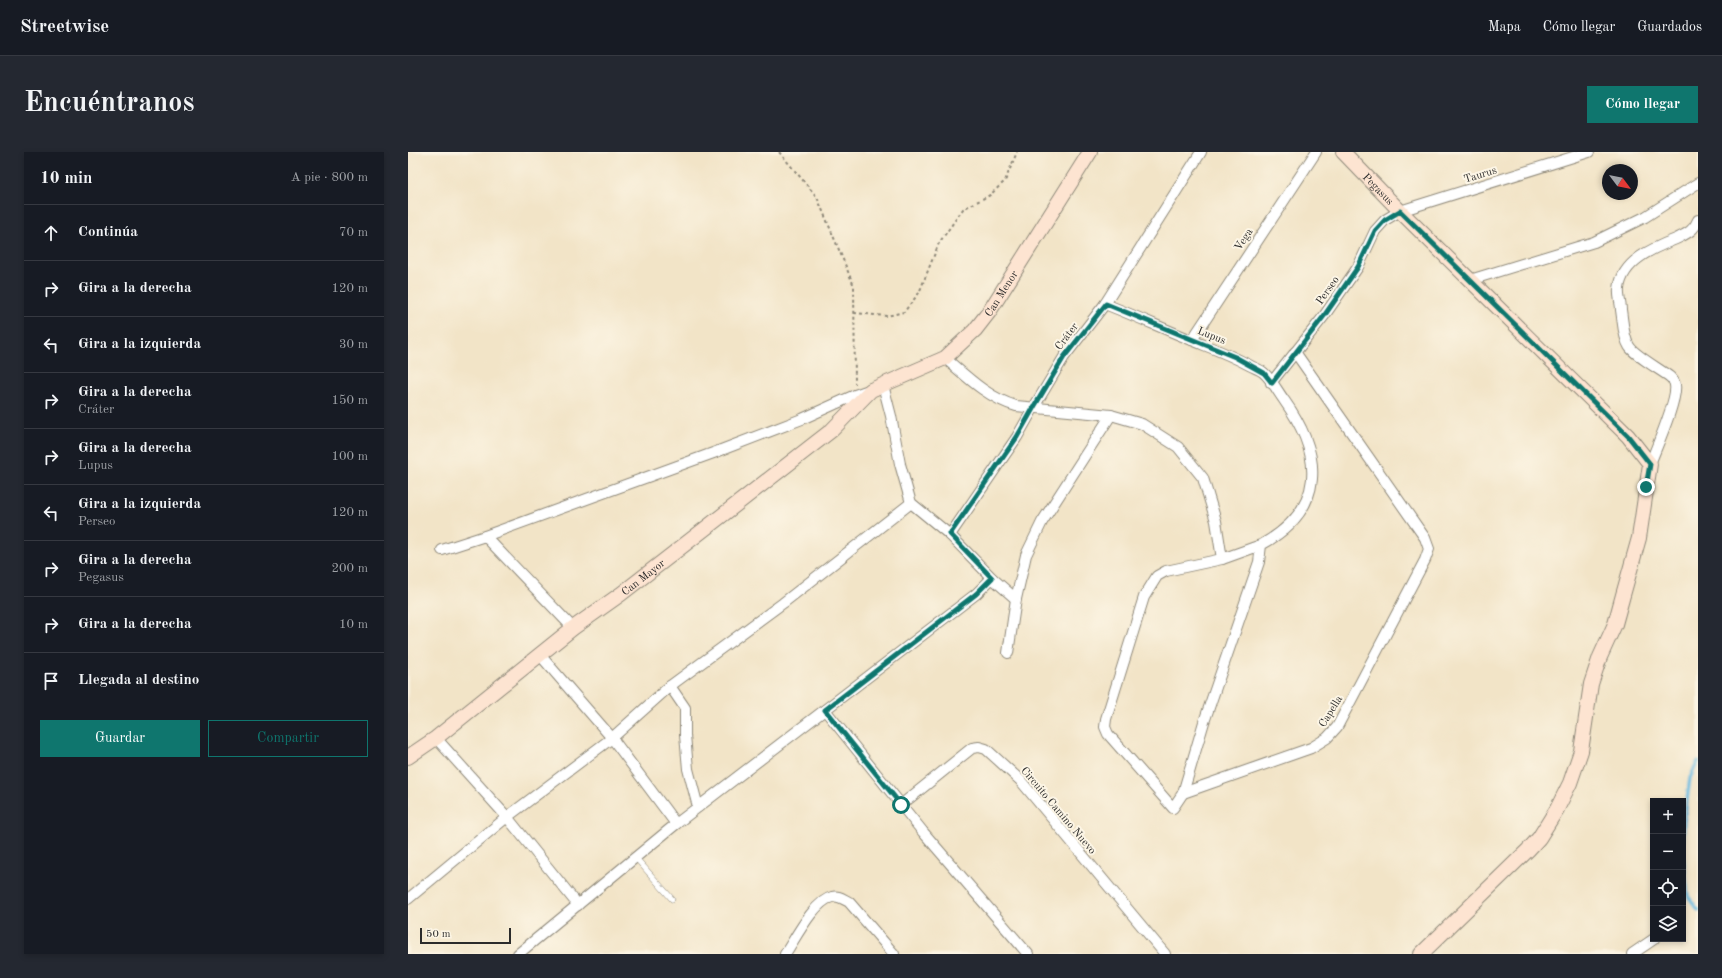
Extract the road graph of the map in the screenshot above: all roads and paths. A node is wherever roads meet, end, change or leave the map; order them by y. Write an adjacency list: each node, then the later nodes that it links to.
1 (779, 152): 13 (path)
2 (1017, 152): 13 (path)
3 (1090, 152): 16 (street, Can Menor)
4 (1202, 152): 12 (street, Cráter)
5 (1316, 152): 14 (street, Vega)
6 (1343, 152): 9 (street, Pegasus)
7 (1589, 152): 9 (street, Taurus)
8 (1698, 183): 11 (street)
9 (1400, 211): 11 (street, Pegasus); 15 (street, Perseo)
10 (1698, 220): 22 (street)
11 (1470, 280): 22 (street, Pegasus)
12 (1106, 304): 14 (street, Lupus); 20 (street, Cráter)
13 (854, 313): 19 (path)
14 (1192, 340): 17 (street, Lupus)
15 (1295, 352): 17 (street, Perseo); 39 (street, Capella)
16 (945, 358): 18 (street, Can Menor); 20 (street)
17 (1272, 383): 26 (street, Lupus)
18 (877, 388): 19 (street); 23 (street); 31 (street, Can Mayor)
19 (855, 395): 25 (street)
20 (1034, 407): 21 (street); 24 (street, Cráter)
21 (1111, 415): 28 (street); 30 (street)
22 (1650, 464): 54 (street)
23 (911, 502): 24 (street); 34 (street)
24 (950, 534): 29 (street)
25 (485, 536): 27 (street); 31 (street)
26 (1261, 545): 28 (street, Lupus); 39 (street)
27 (442, 550)
28 (1222, 559): 39 (street, Lupus)
29 (992, 578): 30 (street); 35 (street)
30 (1016, 599): 32 (street)
31 (573, 628): 33 (street, Can Mayor)
32 (1008, 653)
33 (540, 655): 36 (street, Can Mayor); 37 (street)
34 (670, 686): 37 (street); 41 (street)
35 (825, 710): 40 (street); 41 (street)
36 (436, 738): 38 (street, Can Mayor); 42 (street)
37 (612, 738): 42 (street); 43 (street)
38 (408, 756)
39 (1183, 793)
40 (901, 805): 52 (street); 53 (street, Circuito Camino Nuevo)
41 (698, 807): 43 (street)
42 (507, 817): 46 (street); 47 (street)
43 (676, 824): 44 (street)
44 (636, 858): 45 (lane); 47 (street)
45 (672, 899)
46 (408, 900)
47 (578, 905): 49 (street)
48 (1650, 942): 55 (street)
49 (518, 954)
50 (785, 954): 51 (street)
51 (894, 954)
52 (1028, 954)
53 (1165, 954)
54 (1421, 954)
55 (1632, 954)

